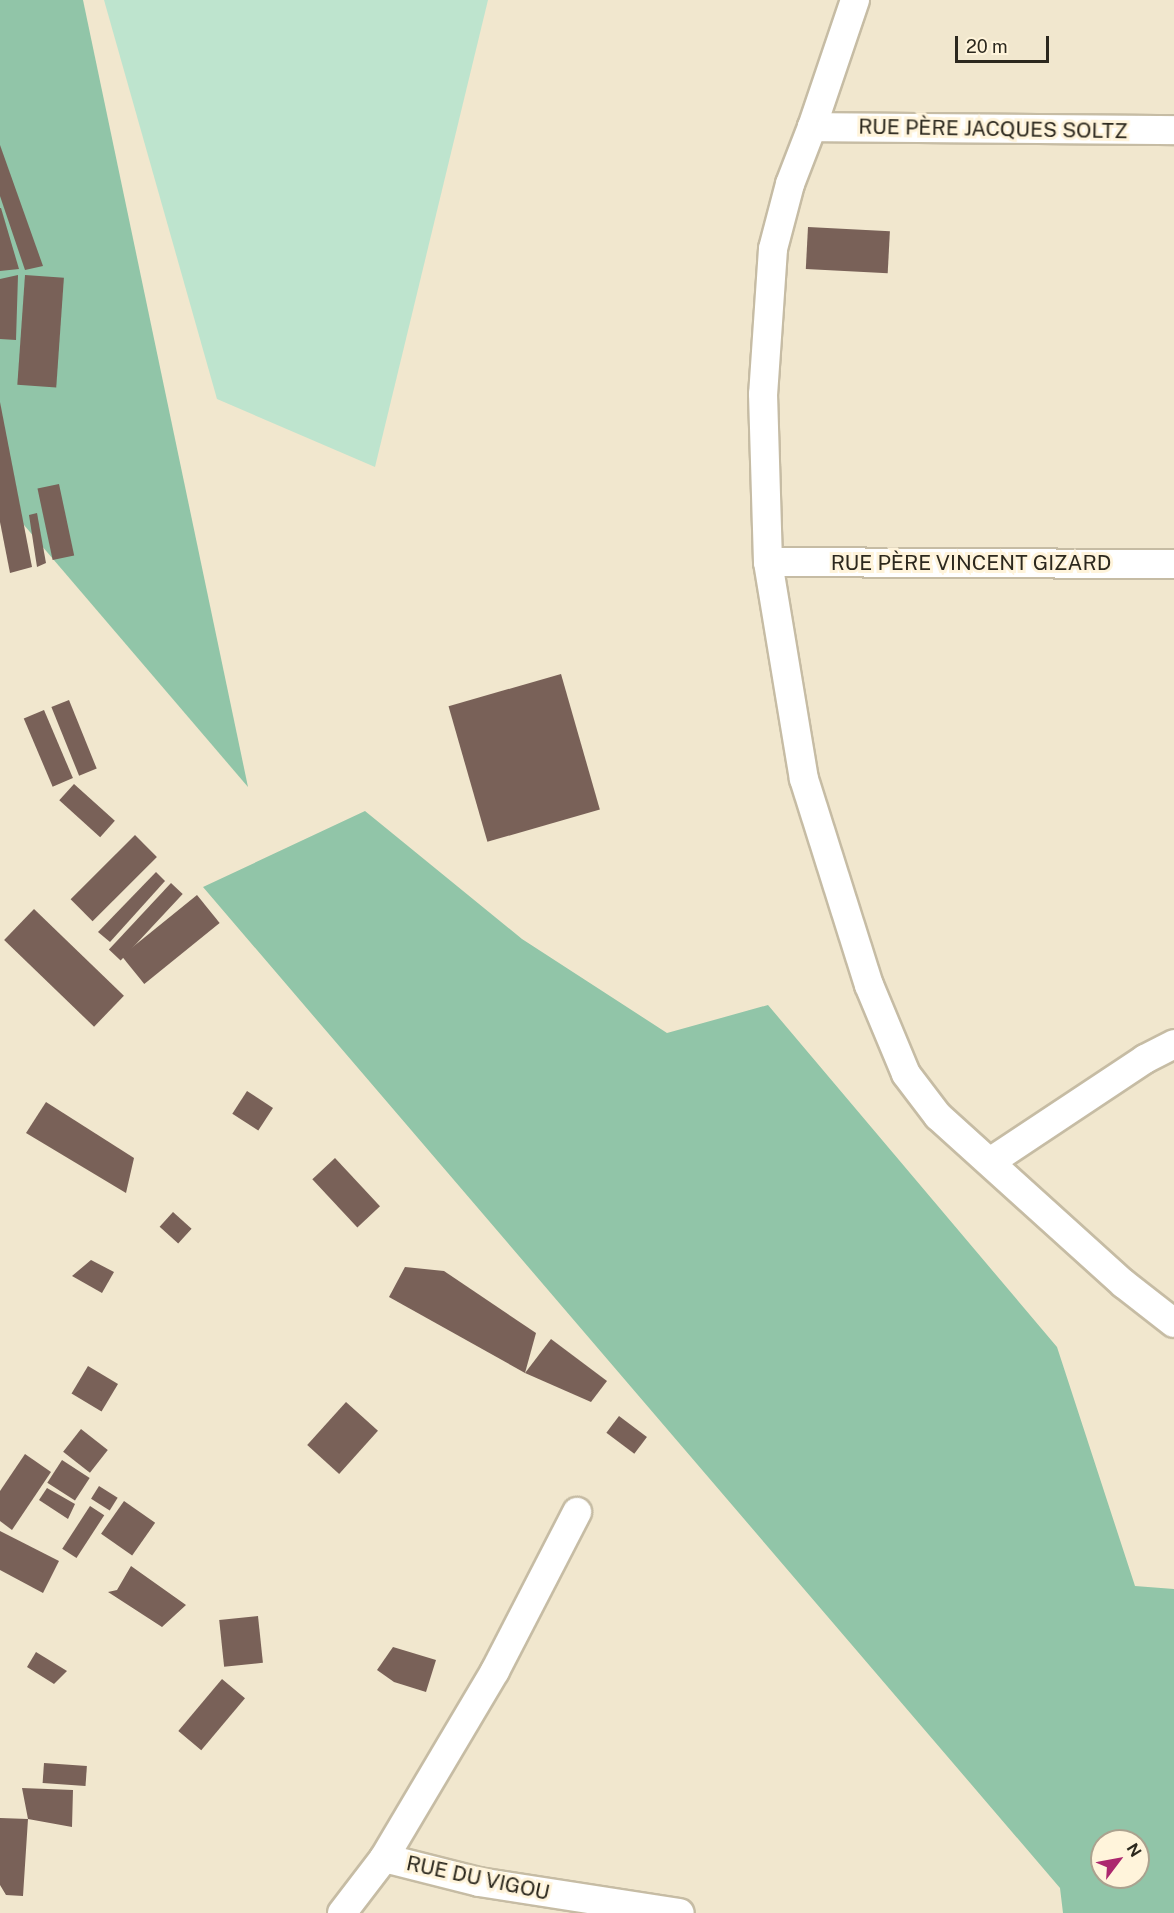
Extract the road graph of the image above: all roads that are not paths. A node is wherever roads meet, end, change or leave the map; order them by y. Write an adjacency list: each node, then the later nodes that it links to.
1 (855, 0): 2 (street)
2 (812, 127): 3 (street, RUE PÈRE JACQUES SOLTZ); 4 (street)
3 (1174, 130)
4 (768, 562): 5 (street, RUE PÈRE VINCENT GIZARD); 7 (street)
5 (1174, 564)
6 (1174, 1044): 7 (street)
7 (990, 1162): 8 (street)
8 (1174, 1323)
9 (577, 1512): 10 (street)
10 (384, 1858): 11 (street); 12 (street, RUE DU VIGOU)
11 (342, 1913)
12 (680, 1913)

